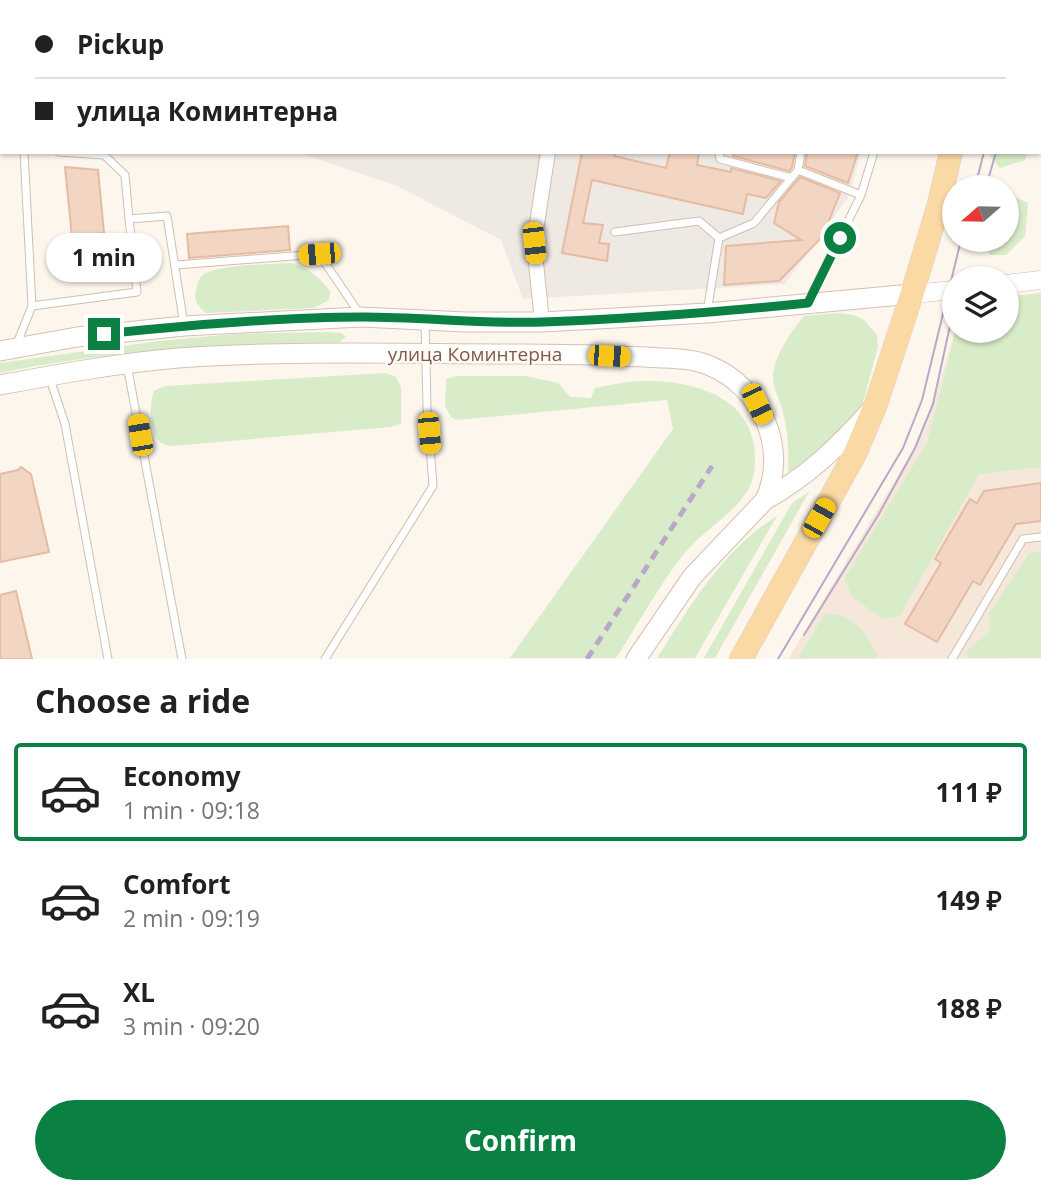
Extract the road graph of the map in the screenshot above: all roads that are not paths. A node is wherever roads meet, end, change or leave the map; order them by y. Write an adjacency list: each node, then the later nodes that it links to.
1 (24, 154): 20 (lane)
2 (89, 154): 11 (lane)
3 (548, 154): 24 (street)
4 (719, 154): 9 (lane)
5 (801, 154): 8 (lane)
6 (873, 154): 10 (lane)
7 (951, 154): 18 (main road)
8 (798, 170): 9 (lane); 10 (lane)
9 (792, 178): 13 (lane)
10 (862, 195): 19 (lane)
11 (129, 219): 14 (lane); 20 (lane)
12 (615, 232): 13 (lane)
13 (719, 239): 21 (lane)
14 (176, 265): 22 (lane); 25 (lane)
15 (1041, 280): 16 (street)
16 (1019, 283)
17 (942, 291): 18 (street)
18 (912, 295): 19 (main road, улица Коминтерна); 31 (main road)
19 (808, 303): 21 (main road, улица Коминтерна)
20 (32, 306): 26 (lane)
21 (707, 313): 24 (main road, улица Коминтерна)
22 (361, 317): 23 (main road, улица Коминтерна); 25 (main road, улица Коминтерна)
23 (425, 320): 24 (main road, улица Коминтерна); 27 (lane)
24 (542, 322)
25 (184, 326): 26 (main road, улица Коминтерна)
26 (8, 349)
27 (426, 355): 28 (main road, улица Коминтерна); 32 (main road, улица Коминтерна); 36 (lane)
28 (127, 364): 29 (main road, улица Коминтерна); 35 (lane)
29 (49, 376): 30 (main road, улица Коминтерна); 34 (lane)
30 (0, 385)
31 (876, 404): 32 (main road); 38 (main road)
32 (765, 500): 37 (main road, улица Коминтерна)
33 (1041, 537): 39 (lane)
34 (108, 659)
35 (181, 659)
36 (325, 659)
37 (636, 659)
38 (741, 659)
39 (952, 659)

